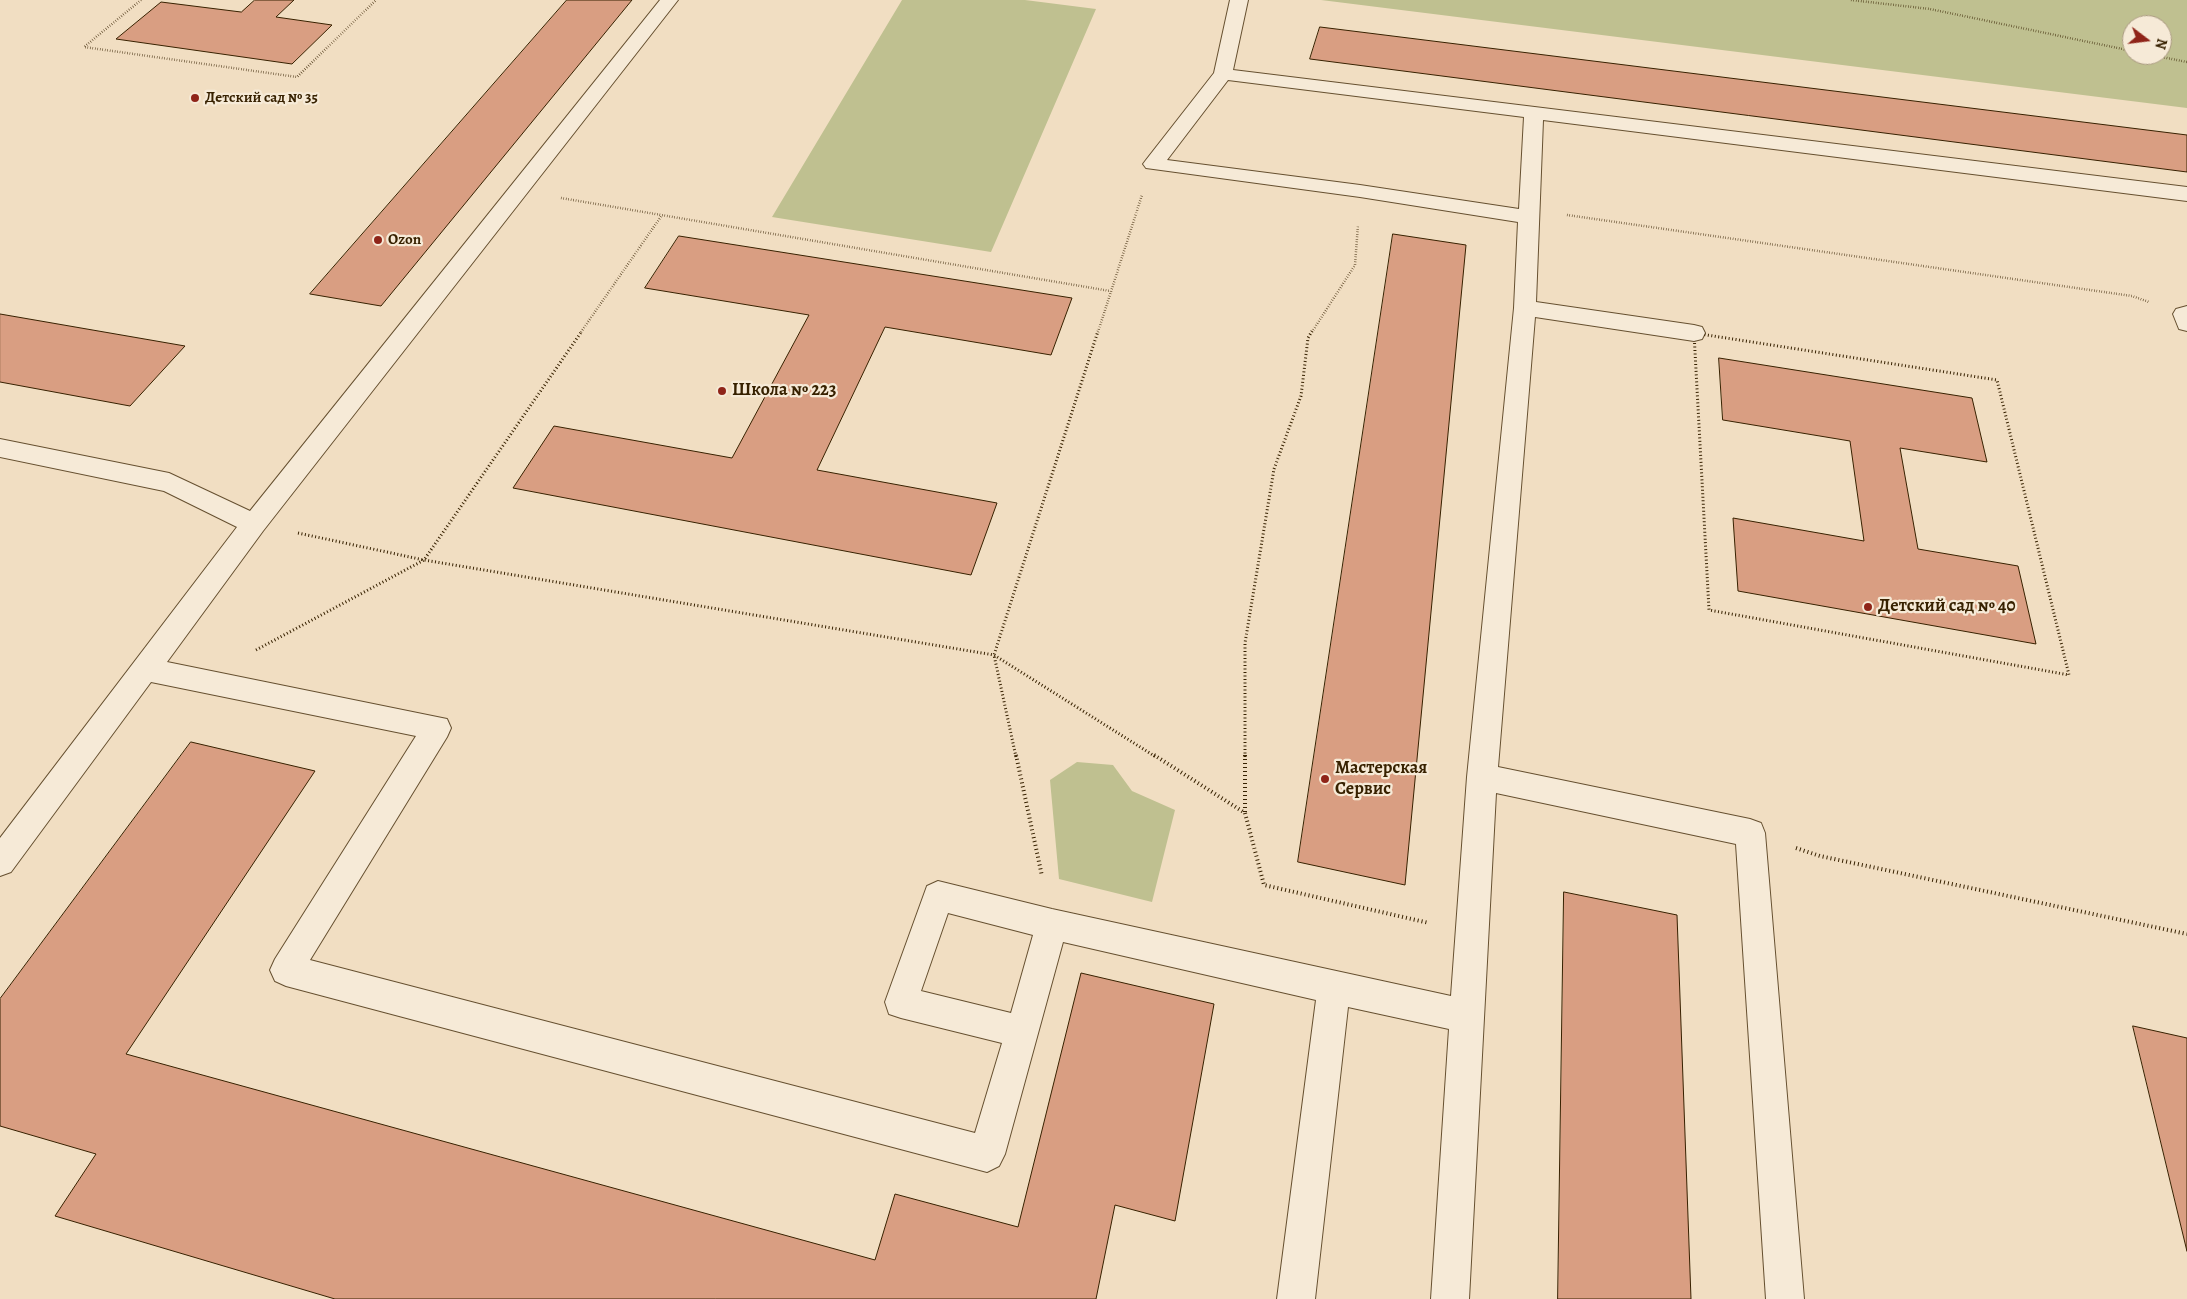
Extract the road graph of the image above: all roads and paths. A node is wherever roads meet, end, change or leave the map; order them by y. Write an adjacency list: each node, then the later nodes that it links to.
1 (141, 0): 2 (path)
2 (376, 0)
3 (669, 0): 12 (lane)
4 (1239, 0): 9 (lane)
5 (1852, 0): 6 (path)
6 (2122, 49)
7 (2172, 59): 8 (path)
8 (2187, 62)
9 (1223, 74): 10 (lane); 11 (lane)
10 (1534, 113): 14 (lane); 16 (lane)
11 (1153, 164): 13 (lane); 17 (path)
12 (517, 191): 15 (path); 22 (lane)
13 (1360, 191): 16 (lane); 28 (path)
14 (2187, 194)
15 (662, 215): 17 (path); 23 (path)
16 (1529, 217): 18 (lane); 19 (path)
17 (1110, 291): 24 (path)
18 (1525, 308): 20 (lane); 27 (lane)
19 (2186, 317)
20 (1694, 334): 20 (path)
21 (0, 448): 22 (lane)
22 (254, 524): 23 (path); 25 (lane)
23 (424, 560): 24 (path); 26 (path)
24 (994, 655): 28 (path); 31 (path)
25 (145, 669): 26 (lane); 30 (lane)
26 (199, 680): 36 (lane)
27 (1482, 777): 29 (lane); 32 (lane)
28 (1245, 813): 32 (path)
29 (1750, 832): 33 (path); 39 (lane)
30 (0, 862)
31 (1052, 924): 34 (lane); 36 (lane); 36 (lane)
32 (1471, 932): 35 (lane)
33 (2187, 934)
34 (1334, 988): 35 (lane); 37 (lane)
35 (1466, 1016): 38 (lane)
36 (1022, 1032)
37 (1296, 1299)
38 (1450, 1299)
39 (1785, 1299)

